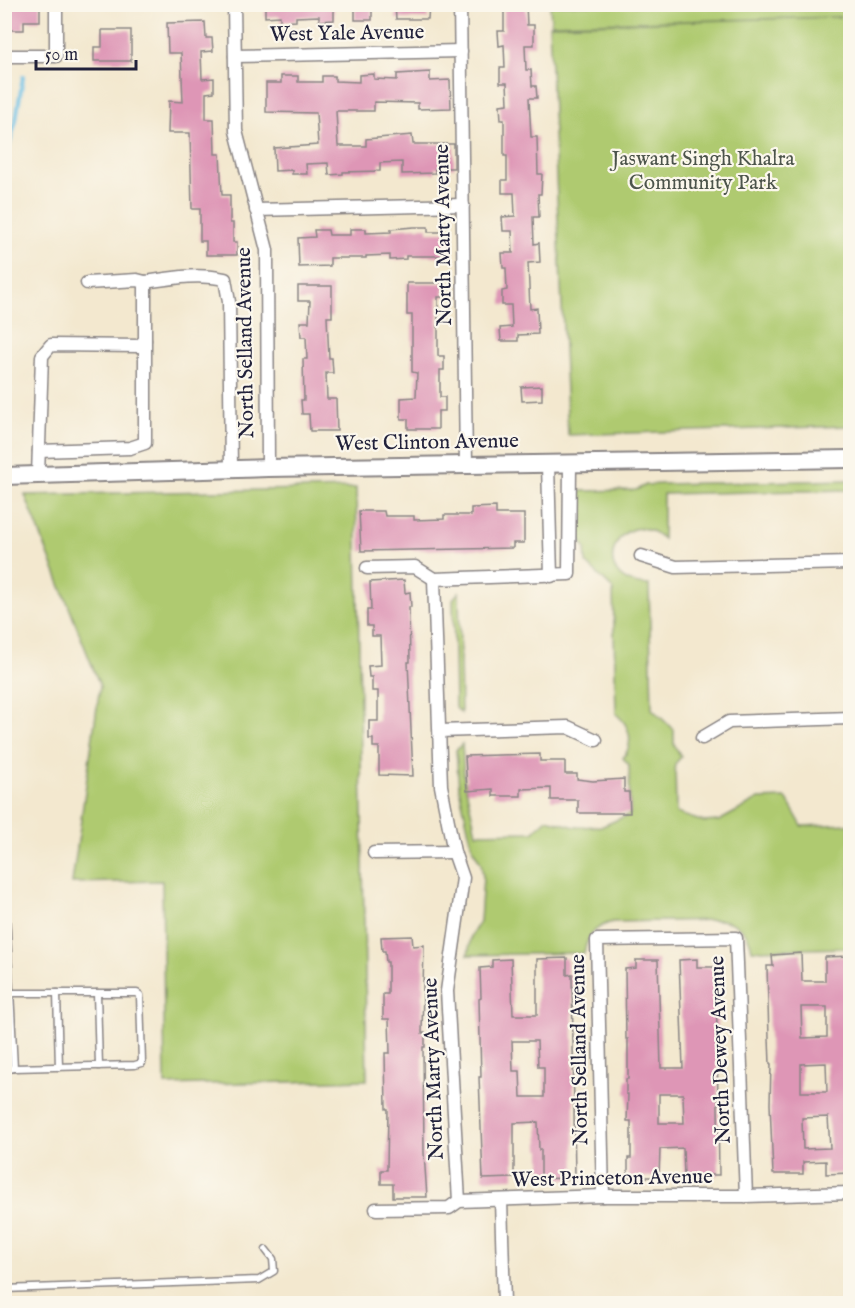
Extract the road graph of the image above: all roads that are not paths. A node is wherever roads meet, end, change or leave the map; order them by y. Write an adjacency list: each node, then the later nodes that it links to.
1 (56, 4): 5 (street)
2 (234, 4): 6 (street, North Selland Avenue)
3 (460, 4): 4 (street, North Marty Avenue)
4 (461, 51): 6 (street, West Yale Avenue); 7 (street, North Marty Avenue)
5 (4, 56)
6 (235, 57): 8 (street, North Selland Avenue)
7 (463, 205): 8 (street); 16 (street, North Marty Avenue)
8 (256, 210): 17 (street, North Selland Avenue)
9 (145, 282): 10 (street); 11 (street); 18 (street)
10 (87, 284)
11 (145, 340): 12 (street); 12 (street)
12 (39, 450): 19 (street)
13 (850, 459): 15 (main road, West Clinton Avenue)
14 (548, 464): 15 (main road, West Clinton Avenue); 16 (main road, West Clinton Avenue); 24 (street)
15 (570, 464): 24 (street)
16 (466, 465): 17 (main road, West Clinton Avenue)
17 (268, 468): 18 (main road, West Clinton Avenue)
18 (231, 469): 19 (main road, West Clinton Avenue)
19 (38, 475): 20 (main road, West Clinton Avenue)
20 (4, 476)
21 (641, 556): 22 (street)
22 (850, 563)
23 (367, 568): 25 (street)
24 (551, 576): 25 (street)
25 (434, 579): 27 (street, North Marty Avenue)
26 (850, 718): 28 (street)
27 (440, 731): 29 (street); 30 (street, North Marty Avenue)
28 (702, 738)
29 (596, 740)
30 (454, 852): 31 (street); 45 (street, North Marty Avenue)
31 (374, 854)
32 (4, 874): 34 (lane)
33 (597, 940): 42 (street, North Selland Avenue); 43 (street, North Dewey Avenue)
34 (11, 993): 35 (lane); 39 (lane)
35 (57, 993): 36 (lane); 38 (lane)
36 (97, 993): 37 (lane); 37 (lane)
37 (99, 1066): 38 (lane)
38 (59, 1067): 39 (lane)
39 (14, 1068): 40 (lane)
40 (4, 1070)
41 (850, 1193): 43 (street, West Princeton Avenue)
42 (603, 1196): 43 (street, West Princeton Avenue); 44 (street, West Princeton Avenue)
43 (746, 1197)
44 (501, 1200): 45 (street, West Princeton Avenue); 49 (street)
45 (459, 1201): 46 (street, West Princeton Avenue)
46 (376, 1209)
47 (266, 1250): 48 (lane)
48 (4, 1289)
49 (504, 1304)

